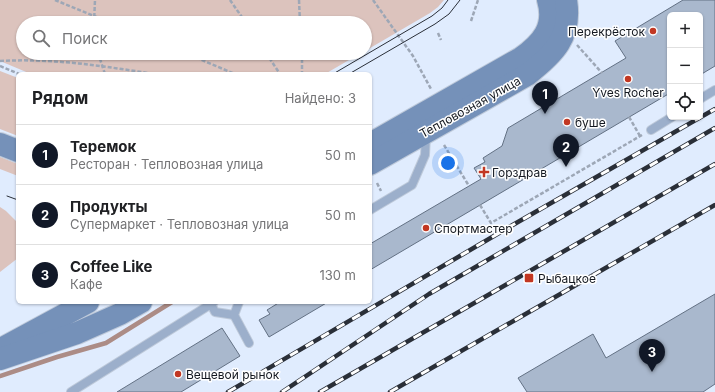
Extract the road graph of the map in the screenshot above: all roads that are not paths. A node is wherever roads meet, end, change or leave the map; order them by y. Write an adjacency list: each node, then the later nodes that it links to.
1 (548, 0): 3 (street)
2 (566, 0): 3 (street)
3 (561, 40): 8 (street, Тепловозная улица); 9 (street, Тепловозная улица)
4 (715, 90): 5 (lane)
5 (703, 97)
6 (667, 120): 7 (lane)
7 (651, 130)
8 (426, 131): 12 (street, Тепловозная улица); 13 (lane)
9 (372, 143)
10 (0, 144): 11 (street)
11 (16, 151)
12 (372, 163)
13 (372, 209)
14 (84, 304): 21 (street)
15 (138, 304): 22 (street)
16 (209, 304): 23 (lane)
17 (212, 304): 19 (lane)
18 (238, 304): 19 (lane)
19 (234, 315): 20 (lane)
20 (249, 343)
21 (0, 350)
22 (0, 359)
23 (71, 392)

